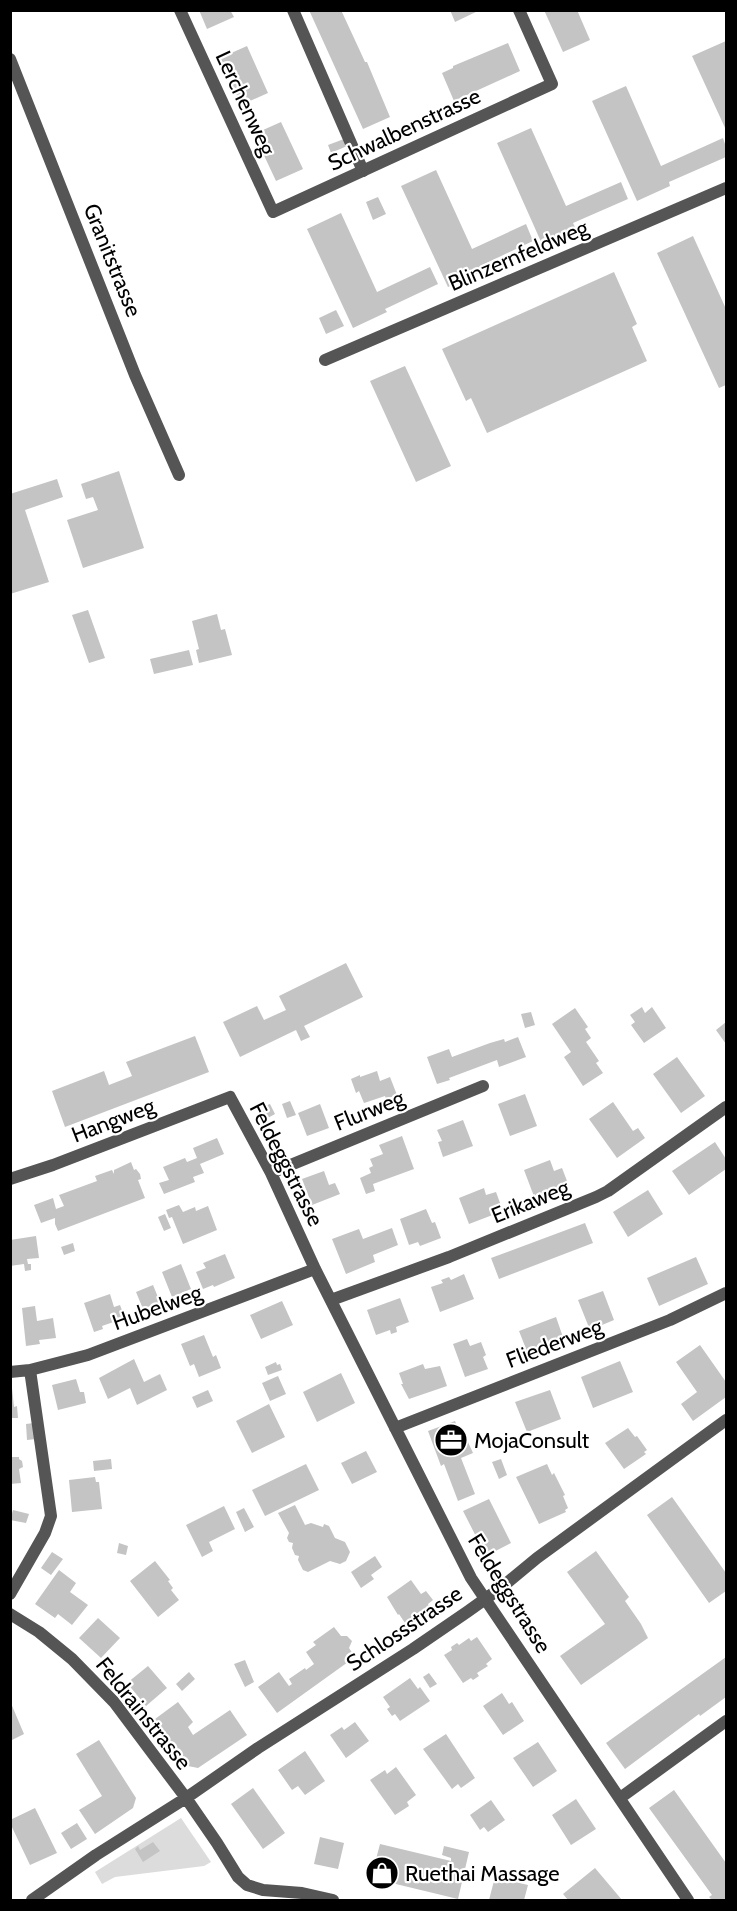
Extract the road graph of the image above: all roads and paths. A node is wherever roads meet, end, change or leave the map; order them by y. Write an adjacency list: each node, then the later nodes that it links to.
1 (180, 10): 7 (street, Lerchenweg)
2 (293, 10): 5 (street)
3 (519, 10): 5 (street, Schwalbenstrasse)
4 (10, 59): 9 (street, Granitstrasse)
5 (363, 171): 7 (street, Schwalbenstrasse)
6 (726, 188): 8 (street, Blinzernfeldweg)
7 (273, 212)
8 (325, 360)
9 (180, 475)
10 (483, 1086): 13 (street, Flurweg)
11 (230, 1097): 13 (street, Feldeggstrasse); 14 (street, Hangweg)
12 (726, 1107): 17 (street, Erikaweg)
13 (271, 1173): 15 (street, Feldeggstrasse)
14 (10, 1179)
15 (315, 1269): 17 (street, Feldeggstrasse); 18 (street, Hubelweg)
16 (726, 1293): 21 (street, Fliederweg)
17 (331, 1300): 21 (street, Feldeggstrasse)
18 (30, 1370): 19 (street, Hubelweg); 22 (street)
19 (10, 1372)
20 (726, 1420): 23 (street, Schlossstrasse)
21 (395, 1428): 23 (street, Feldeggstrasse)
22 (10, 1594)
23 (485, 1599): 26 (street, Schlossstrasse); 27 (street, Feldeggstrasse)
24 (10, 1614): 26 (street, Feldrainstrasse)
25 (726, 1721): 27 (street)
26 (186, 1798): 28 (street, Schlossstrasse); 29 (street, Feldrainstrasse)
27 (620, 1798): 30 (street, Feldeggstrasse)
28 (32, 1900)
29 (333, 1900)
30 (688, 1900)

